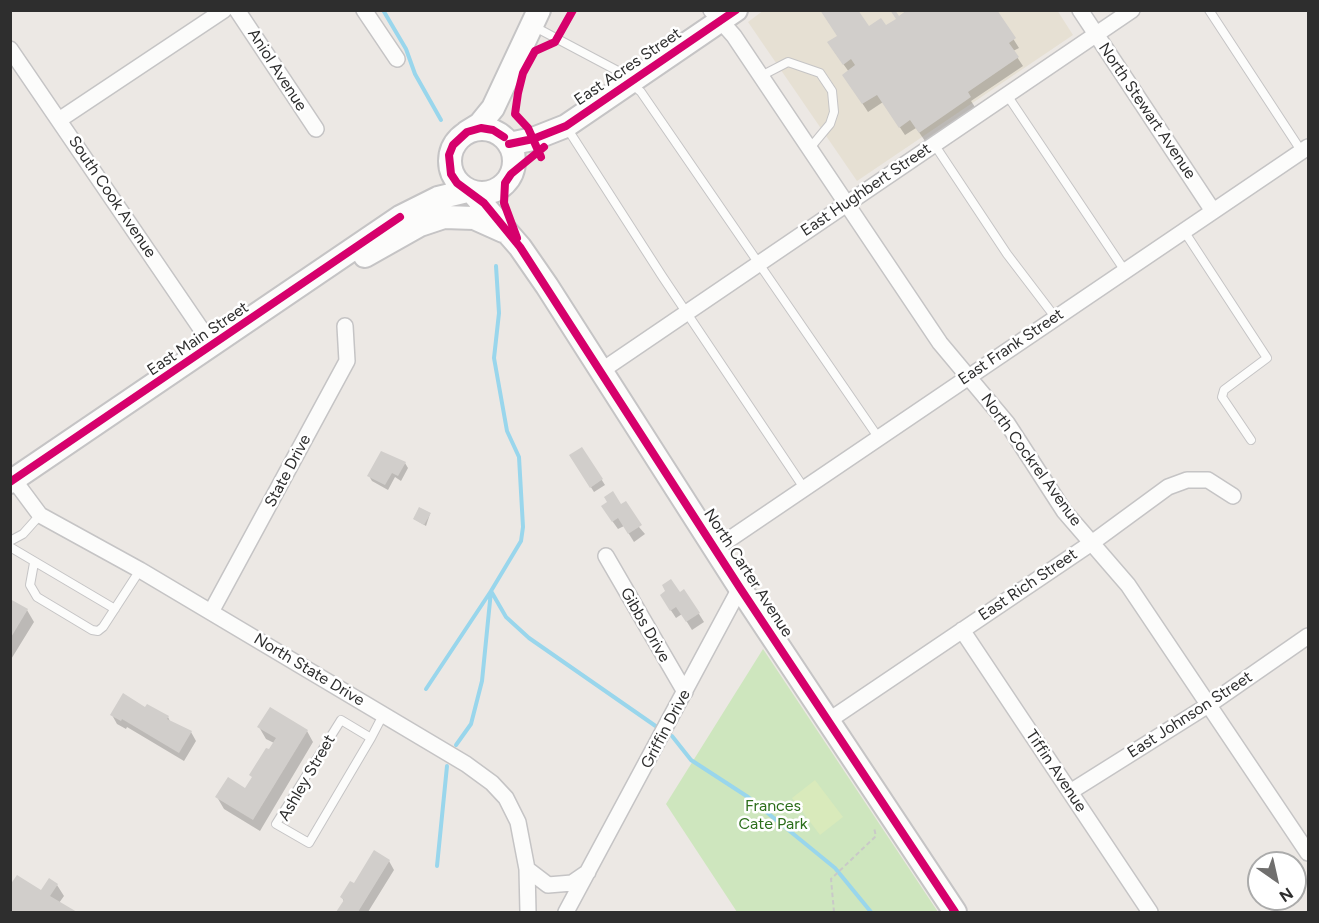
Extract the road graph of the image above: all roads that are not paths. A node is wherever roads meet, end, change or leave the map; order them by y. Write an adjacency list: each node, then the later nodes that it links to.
1 (224, 10): 16 (street)
2 (237, 10): 18 (street, Aniol Avenue)
3 (364, 10): 11 (street)
4 (1080, 10): 9 (street, North Stewart Avenue)
5 (1132, 10): 9 (street, East Hughbert Street)
6 (1209, 10): 23 (lane)
7 (723, 14): 13 (street, North Cockrel Avenue); 14 (street, East Acres Street)
8 (535, 18): 12 (street); 14 (lane)
9 (1096, 35): 15 (street, East Hughbert Street); 28 (street, North Stewart Avenue)
10 (10, 49): 16 (street, South Cook Avenue)
11 (397, 58)
12 (508, 75): 19 (street); 20 (street)
13 (761, 76): 22 (street, North Cockrel Avenue); 22 (lane)
14 (630, 82): 17 (street, East Acres Street); 32 (lane)
15 (1007, 95): 21 (street, East Hughbert Street); 33 (lane)
16 (59, 120): 38 (street, South Cook Avenue)
17 (566, 126): 20 (street, East Acres Street); 25 (street, East Acres Street); 35 (lane)
18 (316, 129)
19 (467, 132): 20 (street); 24 (street)
20 (507, 141): 25 (street)
21 (934, 144): 27 (street, East Hughbert Street); 36 (lane)
22 (810, 148): 27 (street, North Cockrel Avenue)
23 (1305, 150): 28 (street, East Frank Street)
24 (449, 163): 26 (street); 29 (street, East Main Street)
25 (508, 179): 26 (street); 31 (street, North Carter Avenue)
26 (470, 192): 29 (street, East Main Street); 31 (street, North Carter Avenue)
27 (847, 203): 32 (street, East Hughbert Street); 40 (street, North Cockrel Avenue)
28 (1213, 211): 30 (street, East Frank Street)
29 (400, 217): 34 (street, East Main Street)
30 (1184, 231): 33 (street, East Frank Street); 42 (lane)
31 (513, 240): 34 (street); 39 (street, North Carter Avenue)
32 (759, 263): 35 (street, East Hughbert Street); 41 (lane)
33 (1125, 271): 36 (street, East Frank Street)
34 (266, 309): 38 (street, East Main Street)
35 (687, 312): 39 (street, East Hughbert Street); 44 (lane)
36 (1055, 317): 40 (street, East Frank Street)
37 (345, 326): 56 (street, State Drive)
38 (212, 345): 43 (street, East Main Street)
39 (601, 370): 50 (street, North Carter Avenue)
40 (967, 376): 41 (street, East Frank Street); 48 (street, North Cockrel Avenue)
41 (878, 437): 44 (street, East Frank Street)
42 (1251, 440)
43 (12, 481): 46 (street, North State Drive)
44 (804, 488): 50 (street, East Frank Street)
45 (1233, 496): 48 (street, East Rich Street)
46 (40, 514): 47 (lane); 53 (street, North State Drive)
47 (10, 541)
48 (1093, 542): 57 (street, East Rich Street); 60 (street, North Cockrel Avenue)
49 (10, 548): 52 (lane)
50 (716, 549): 54 (street, North Carter Avenue)
51 (606, 556): 59 (street, Gibbs Drive)
52 (34, 563): 55 (lane); 55 (lane)
53 (140, 570): 55 (lane); 56 (street, North State Drive)
54 (740, 588): 59 (street, Griffin Drive); 62 (street, North Carter Avenue)
55 (115, 609)
56 (211, 612): 61 (street, North State Drive)
57 (962, 630): 62 (street, East Rich Street); 64 (street, Tiffin Avenue)
58 (1308, 636): 60 (street, East Johnson Street)
59 (685, 692): 67 (street, Griffin Drive)
60 (1210, 704): 64 (street, East Johnson Street); 65 (street, North Cockrel Avenue)
61 (383, 715): 63 (lane, Ashley Street); 66 (street, North State Drive)
62 (828, 721): 70 (street, North Carter Avenue)
63 (371, 738): 63 (lane, Ashley Street)
64 (1070, 792): 71 (street, Tiffin Avenue)
65 (1308, 853)
66 (527, 869): 67 (street); 68 (street, North State Drive)
67 (590, 870): 69 (street, Griffin Drive)
68 (528, 912)
69 (566, 912)
70 (955, 912)
71 (1150, 912)

